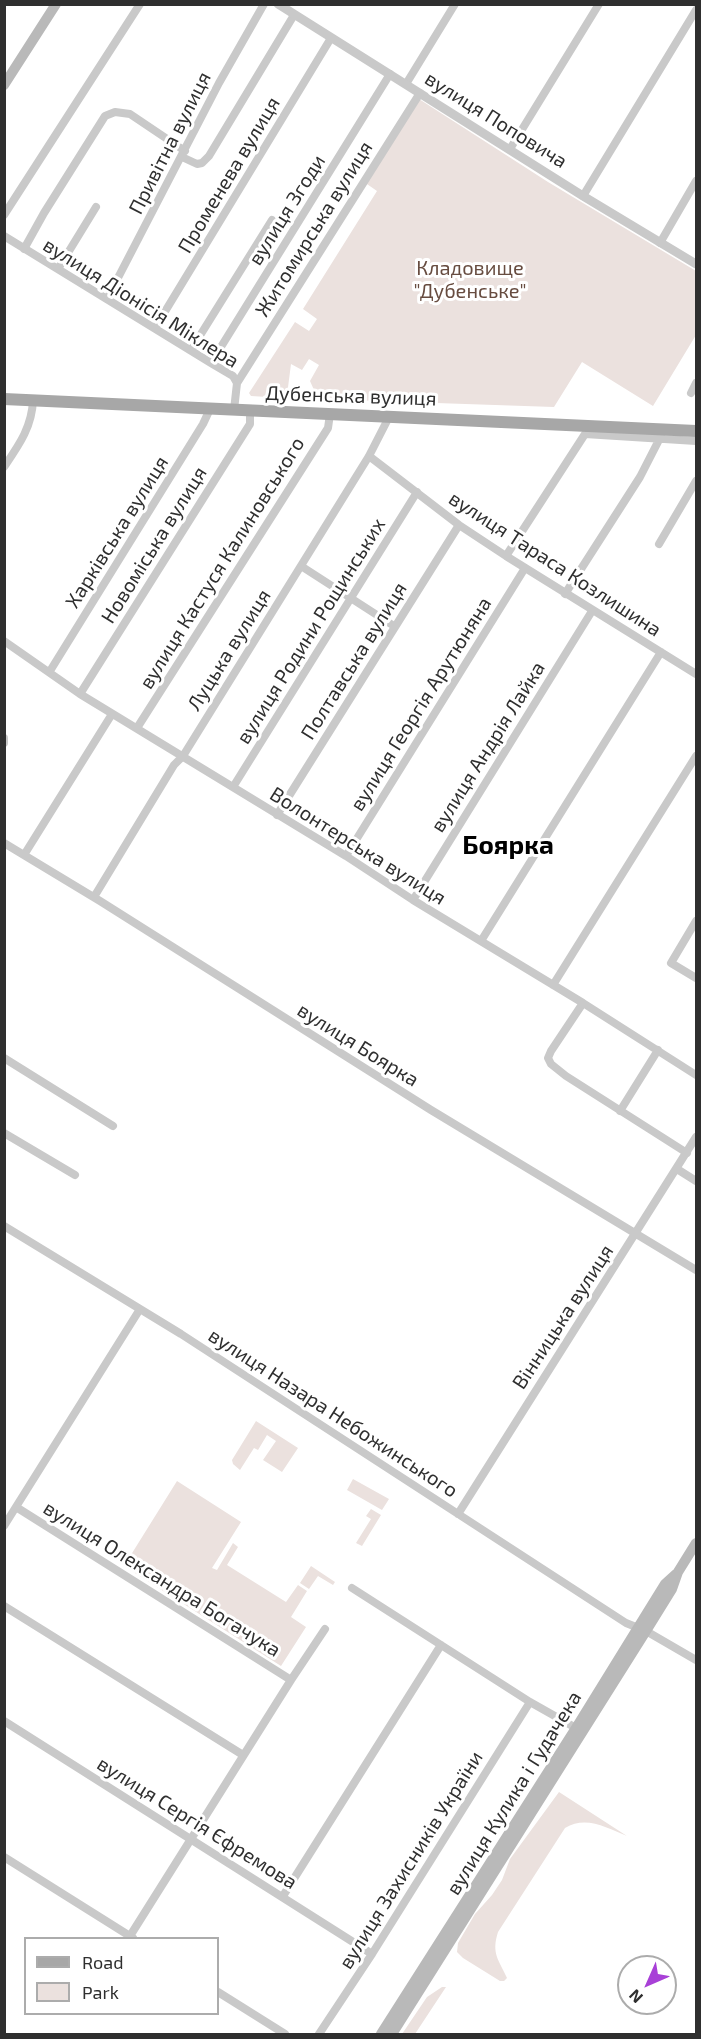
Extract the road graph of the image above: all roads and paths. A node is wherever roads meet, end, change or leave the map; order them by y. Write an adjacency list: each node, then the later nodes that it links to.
1 (56, 4): 12 (main road)
2 (140, 4): 19 (street)
3 (264, 4): 15 (street, Привітна вулиця)
4 (278, 4): 8 (street, вулиця Поповича)
5 (455, 4): 11 (street)
6 (599, 4): 14 (street)
7 (696, 10): 17 (street)
8 (294, 15): 9 (street, вулиця Поповича); 15 (street)
9 (331, 38): 10 (street, вулиця Поповича); 27 (street, Променева вулиця)
10 (390, 74): 11 (street, вулиця Поповича); 29 (street, вулиця Згоди)
11 (406, 84): 13 (street, вулиця Поповича)
12 (4, 85)
13 (420, 93): 14 (street, вулиця Поповича); 30 (street, Житомирська вулиця)
14 (510, 149): 17 (street, вулиця Поповича)
15 (183, 154): 23 (street); 26 (street, Привітна вулиця)
16 (696, 181): 22 (street)
17 (583, 195): 22 (street, вулиця Поповича)
18 (96, 207): 25 (street)
19 (4, 215)
20 (272, 220): 28 (street)
21 (4, 237): 23 (street, вулиця Діонісія Міклера)
22 (660, 243): 24 (street, вулиця Поповича)
23 (24, 249): 25 (street, вулиця Діонісія Міклера)
24 (696, 264)
25 (58, 269): 26 (street, вулиця Діонісія Міклера)
26 (107, 299): 27 (street, вулиця Діонісія Міклера)
27 (155, 328): 28 (street, вулиця Діонісія Міклера)
28 (191, 350): 29 (street, вулиця Діонісія Міклера)
29 (211, 363): 30 (street, вулиця Діонісія Міклера)
30 (237, 383): 36 (street, вулиця Діонісія Міклера)
31 (696, 383): 32 (street)
32 (691, 393)
33 (4, 399): 34 (main road, Дубенська вулиця)
34 (33, 400): 35 (main road, Дубенська вулиця); 44 (street)
35 (210, 409): 36 (main road, Дубенська вулиця); 58 (street, Харківська вулиця)
36 (234, 410): 37 (main road, Дубенська вулиця)
37 (250, 411): 38 (main road, Дубенська вулиця); 60 (street, Новоміська вулиця)
38 (330, 414): 39 (main road, Дубенська вулиця); 62 (street, вулиця Кастуся Калиновського)
39 (389, 417): 41 (main road, Дубенська вулиця); 43 (street, Луцька вулиця)
40 (696, 431): 41 (main road, Дубенська вулиця)
41 (663, 434): 42 (street); 49 (street); 52 (street)
42 (696, 441)
43 (369, 456): 46 (street, вулиця Тараса Козлишина); 50 (street, Луцька вулиця)
44 (4, 466)
45 (696, 481): 48 (street)
46 (417, 492): 47 (street, вулиця Тараса Козлишина); 53 (street, вулиця Родини Рощинських)
47 (459, 525): 49 (street, вулиця Тараса Козлишина); 55 (street, Полтавська вулиця)
48 (659, 543)
49 (506, 556): 51 (street, вулиця Тараса Козлишина)
50 (301, 566): 53 (street); 65 (street, Луцька вулиця)
51 (525, 568): 52 (street, вулиця Тараса Козлишина); 71 (street, вулиця Георгія Арутюняна)
52 (565, 594): 54 (street, вулиця Тараса Козлишина)
53 (352, 598): 55 (street); 67 (street, вулиця Родини Рощинських)
54 (592, 610): 57 (street, вулиця Тараса Козлишина); 73 (street, вулиця Андрія Лайка)
55 (394, 626): 68 (street, Полтавська вулиця)
56 (4, 641): 58 (street, Волонтерська вулиця)
57 (661, 652): 59 (street, вулиця Тараса Козлишина); 75 (street)
58 (50, 671): 60 (street, Волонтерська вулиця)
59 (696, 674)
60 (80, 694): 61 (street, Волонтерська вулиця)
61 (112, 714): 62 (street, Волонтерська вулиця); 70 (street)
62 (137, 728): 65 (street, Волонтерська вулиця)
63 (4, 738): 64 (street)
64 (4, 743)
65 (183, 756): 67 (street, Волонтерська вулиця); 72 (street, Луцька вулиця)
66 (696, 756): 77 (street)
67 (234, 787): 68 (street, Волонтерська вулиця)
68 (278, 815): 71 (street, Волонтерська вулиця)
69 (4, 843): 70 (street, вулиця Боярка)
70 (24, 855): 72 (street, вулиця Боярка)
71 (346, 856): 73 (street, Волонтерська вулиця)
72 (94, 897): 91 (street, вулиця Боярка)
73 (413, 900): 75 (street, Волонтерська вулиця)
74 (696, 921): 76 (street)
75 (481, 940): 77 (street, Волонтерська вулиця)
76 (696, 978)
77 (553, 985): 78 (street, Волонтерська вулиця)
78 (583, 1003): 79 (street, Волонтерська вулиця); 82 (street)
79 (658, 1050): 81 (street, Волонтерська вулиця); 82 (street)
80 (4, 1058): 83 (street)
81 (696, 1075)
82 (620, 1111): 86 (street)
83 (113, 1126)
84 (4, 1133): 88 (street)
85 (696, 1137): 86 (street, Вінницька вулиця)
86 (687, 1153): 87 (street, Вінницька вулиця)
87 (677, 1170): 89 (street); 91 (street, Вінницька вулиця)
88 (75, 1175)
89 (696, 1181)
90 (4, 1226): 93 (street, вулиця Назара Небожинського)
91 (635, 1235): 92 (street, вулиця Боярка); 95 (street, Вінницька вулиця)
92 (696, 1270)
93 (140, 1309): 94 (street); 95 (street, вулиця Назара Небожинського)
94 (16, 1507): 96 (street); 104 (street, вулиця Олександра Богачука)
95 (458, 1514): 101 (street, вулиця Назара Небожинського)
96 (4, 1526)
97 (696, 1543): 101 (main road, вулиця Кулика і Гудачека)
98 (352, 1588): 102 (street)
99 (4, 1606): 108 (street)
100 (325, 1629): 104 (street)
101 (642, 1629): 103 (street, вулиця Назара Небожинського); 107 (main road, вулиця Кулика і Гудачека); 118 (main road, вулиця Кулика і Гудачека)
102 (441, 1645): 105 (street); 111 (street)
103 (696, 1660)
104 (291, 1680): 108 (street)
105 (530, 1702): 107 (street); 113 (street, вулиця Захисників України)
106 (4, 1721): 109 (street, вулиця Сергія Єфремова)
107 (576, 1728): 117 (main road, вулиця Кулика і Гудачека)
108 (243, 1755): 109 (street)
109 (192, 1839): 111 (street, вулиця Сергія Єфремова); 112 (street)
110 (4, 1857): 112 (street)
111 (283, 1896): 113 (street, вулиця Сергія Єфремова)
112 (132, 1937)
113 (372, 1954): 116 (street, вулиця Захисників України)
114 (219, 1993): 115 (street)
115 (285, 2034)
116 (319, 2034)
117 (381, 2034)
118 (392, 2034)

